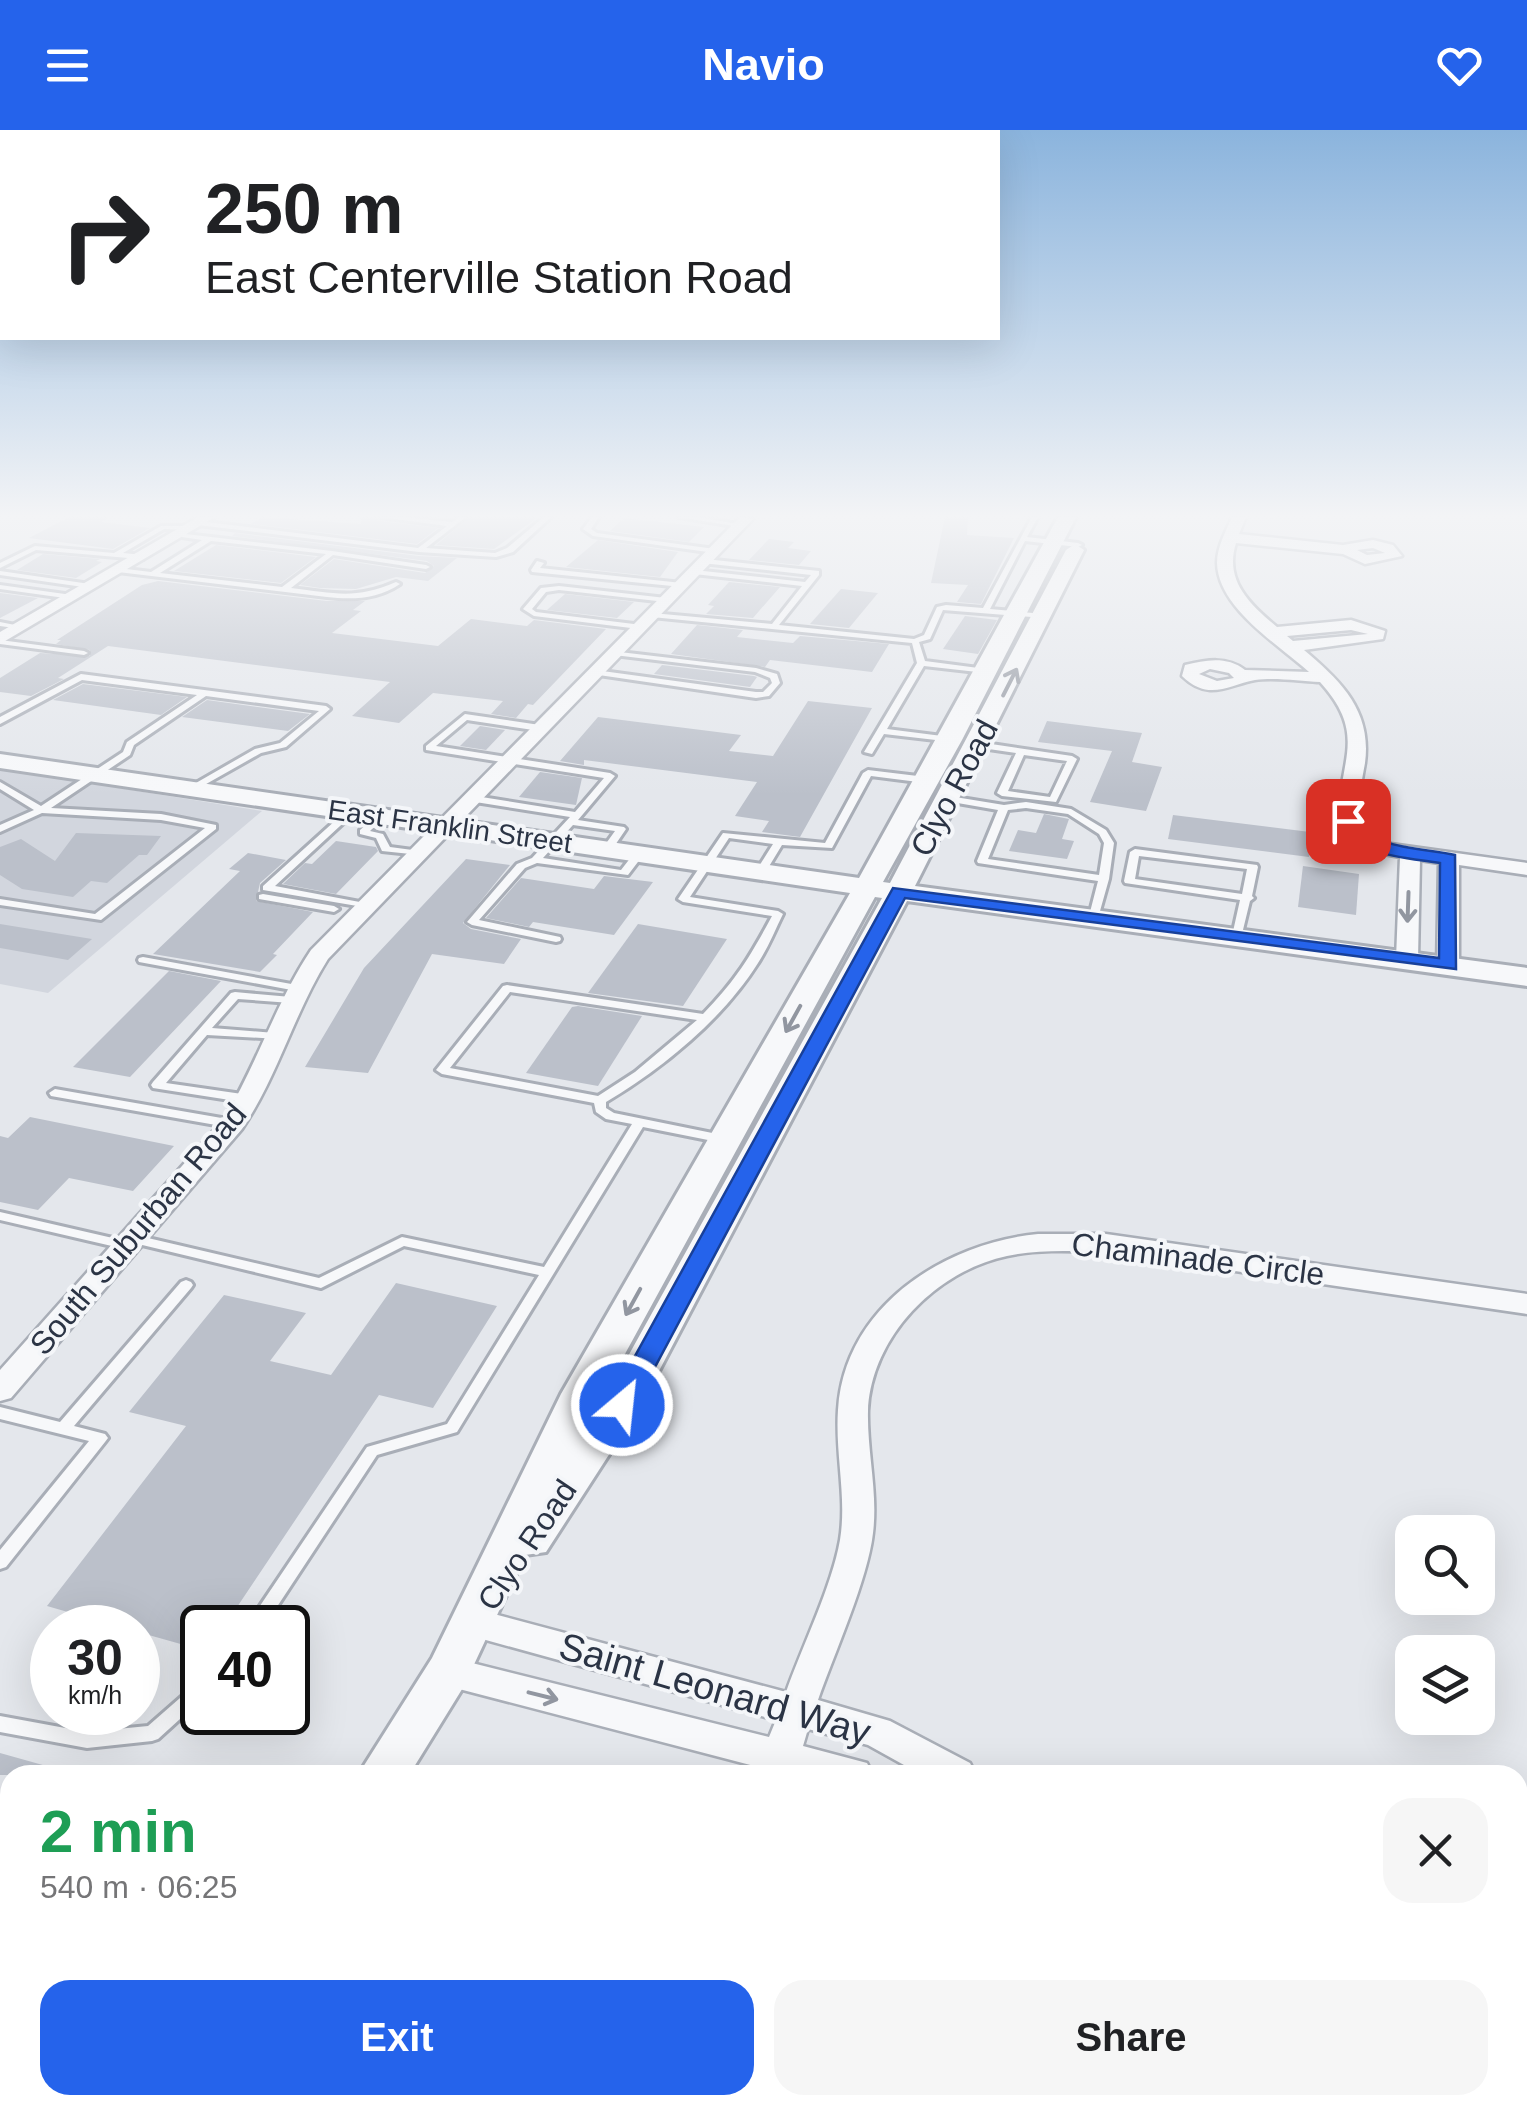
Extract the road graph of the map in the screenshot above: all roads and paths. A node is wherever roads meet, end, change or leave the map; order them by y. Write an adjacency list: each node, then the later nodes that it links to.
1 (51, 610): 14 (street)
2 (528, 610): 12 (lane)
3 (657, 610): 12 (street, South Suburban Road)
4 (787, 610): 15 (lane)
5 (940, 610): 18 (lane)
6 (991, 610): 10 (lane)
7 (1020, 610): 10 (street, Clyo Road)
8 (1046, 610): 11 (street, Clyo Road)
9 (1250, 610): 16 (street)
10 (1018, 613): 11 (lane); 23 (street, Clyo Road)
11 (1044, 616): 34 (street, Clyo Road, one-way to 11)
12 (646, 621): 15 (lane); 21 (street, South Suburban Road)
13 (0, 624): 14 (lane)
14 (20, 627): 17 (street)
15 (773, 628): 18 (lane)
16 (1276, 632): 19 (street); 19 (street)
17 (0, 640): 20 (lane)
18 (915, 641): 22 (lane)
19 (1293, 646): 26 (street)
20 (84, 653)
21 (614, 653): 24 (street, South Suburban Road); 24 (lane)
22 (921, 663): 23 (lane); 32 (lane)
23 (986, 671): 33 (street, Clyo Road)
24 (595, 672): 31 (street, South Suburban Road)
25 (1244, 675): 26 (street)
26 (1325, 676): 54 (street)
27 (206, 693): 29 (lane); 39 (lane); 42 (lane)
28 (0, 703): 29 (lane)
29 (27, 707): 30 (lane)
30 (0, 722)
31 (540, 728): 38 (street, South Suburban Road); 38 (lane)
32 (881, 731): 33 (lane); 35 (lane)
33 (950, 740): 40 (street, Clyo Road)
34 (978, 745): 36 (lane); 44 (street, Clyo Road)
35 (869, 752)
36 (1022, 752): 36 (lane)
37 (0, 761): 39 (street, East Franklin Street)
38 (507, 761): 43 (street, South Suburban Road); 50 (lane)
39 (95, 775): 42 (street, East Franklin Street); 46 (lane)
40 (926, 780): 51 (lane); 60 (street, Clyo Road)
41 (0, 784): 46 (lane)
42 (192, 789): 47 (street, East Franklin Street)
43 (469, 798): 48 (street, South Suburban Road); 50 (lane)
44 (949, 799): 45 (lane); 60 (street, Clyo Road)
45 (1004, 808): 59 (lane); 59 (lane)
46 (41, 810): 49 (lane); 63 (lane)
47 (356, 822): 48 (street, East Franklin Street); 52 (lane); 64 (lane)
48 (442, 825): 50 (street, East Franklin Street); 52 (street, South Suburban Road)
49 (0, 829)
50 (559, 834): 53 (street, East Franklin Street); 53 (lane); 68 (lane)
51 (779, 842): 56 (lane); 58 (lane)
52 (416, 853): 64 (street, South Suburban Road)
53 (639, 854): 56 (street, East Franklin Street)
54 (1410, 854): 55 (street); 69 (street, one-way to 69)
55 (1449, 859): 57 (street); 71 (street)
56 (707, 864): 58 (street, East Franklin Street); 74 (lane)
57 (1527, 869)
58 (764, 872): 60 (street, East Franklin Street); 66 (street)
59 (1104, 879): 65 (lane)
60 (884, 889): 65 (street, East Franklin Street); 66 (street, Clyo Road); 93 (street, Clyo Road)
61 (263, 897): 64 (lane)
62 (1248, 898): 62 (lane); 67 (lane)
63 (0, 902)
64 (361, 910): 73 (street, South Suburban Road)
65 (1094, 916): 67 (street, East Franklin Street)
66 (841, 934): 82 (street, Clyo Road, one-way to 82)
67 (1237, 936): 69 (street, East Franklin Street)
68 (556, 939)
69 (1407, 959): 71 (street, East Franklin Street)
70 (143, 960): 73 (lane)
71 (1448, 965): 72 (street, East Franklin Street)
72 (1527, 976)
73 (294, 994): 75 (lane); 76 (street, South Suburban Road)
74 (702, 1018): 79 (lane); 79 (lane)
75 (203, 1032): 76 (lane); 78 (lane)
76 (275, 1037): 78 (street, South Suburban Road)
77 (55, 1093): 81 (lane)
78 (249, 1099): 81 (street, South Suburban Road)
79 (600, 1100): 80 (lane)
80 (640, 1123): 82 (lane); 85 (lane)
81 (233, 1124): 84 (street, South Suburban Road)
82 (725, 1139): 93 (street, Clyo Road, one-way to 93)
83 (0, 1216): 84 (lane)
84 (132, 1242): 85 (lane); 88 (street, South Suburban Road)
85 (548, 1272): 92 (lane)
86 (186, 1286): 90 (lane)
87 (1527, 1304): 96 (street, Chaminade Circle)
88 (3, 1382)
89 (0, 1413): 90 (lane)
90 (64, 1429): 91 (lane)
91 (0, 1562)
92 (268, 1605)
93 (475, 1623): 94 (street, Clyo Road); 96 (street, Saint Leonard Way)
94 (448, 1672): 98 (street, Clyo Road); 99 (street, Saint Leonard Way, one-way to 99)
95 (180, 1708): 97 (lane)
96 (796, 1709): 99 (street, Chaminade Circle); 100 (street, Saint Leonard Way)
97 (0, 1724)
98 (388, 1765)
99 (777, 1765)
100 (928, 1765)

